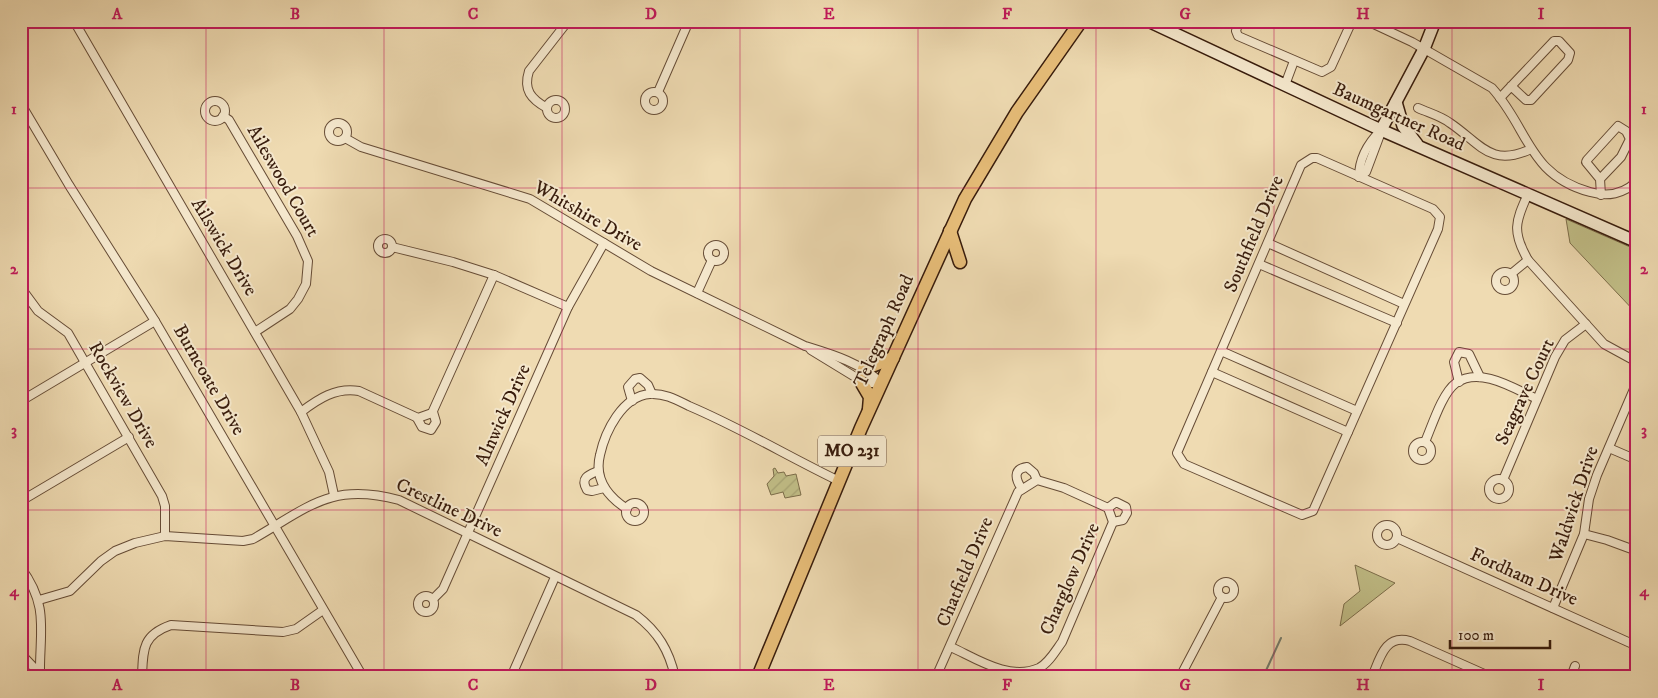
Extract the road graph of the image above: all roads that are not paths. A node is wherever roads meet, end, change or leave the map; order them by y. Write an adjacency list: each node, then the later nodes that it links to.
1 (74, 21): 50 (street, Ailswick Drive)
2 (568, 21): 18 (street)
3 (689, 21): 14 (street)
4 (1148, 21): 12 (main road, Baumgartner Road)
5 (1240, 21): 11 (street)
6 (1352, 21): 11 (street)
7 (1367, 21): 10 (street)
8 (1435, 21): 10 (main road)
9 (1081, 22): 30 (main road, Telegraph Road / MO 231)
10 (1424, 49): 15 (street); 16 (main road)
11 (1294, 61): 12 (street)
12 (1284, 85): 21 (main road, Baumgartner Road)
13 (1512, 86): 13 (street); 15 (street)
14 (658, 92)
15 (1500, 98): 24 (street)
16 (1396, 102): 21 (main road); 23 (main road)
17 (21, 104): 47 (street, Burncoate Drive)
18 (547, 108)
19 (1418, 108): 24 (street)
20 (223, 116): 50 (street, Aileswood Court)
21 (1381, 130): 23 (main road, Baumgartner Road); 25 (street)
22 (345, 138): 32 (street, Whitshire Drive)
23 (1418, 146): 28 (main road, Baumgartner Road)
24 (1531, 149): 29 (street)
25 (1358, 177): 33 (street, Southfield Drive); 44 (street, Southfield Drive)
26 (1600, 180): 26 (street); 29 (street)
27 (1637, 181): 29 (street)
28 (1528, 194): 31 (main road, Baumgartner Road); 36 (street)
29 (1601, 194)
30 (950, 231): 37 (main road); 52 (main road, Telegraph Road / MO 231)
31 (1637, 242)
32 (604, 243): 42 (street, Whitshire Drive); 46 (street, Alnwick Drive)
33 (1268, 243): 38 (street, Southfield Drive); 44 (street)
34 (392, 247): 40 (street)
35 (712, 260): 42 (street)
36 (1528, 260): 39 (street); 49 (street)
37 (960, 262)
38 (1259, 264): 48 (street); 51 (street, Southfield Drive)
39 (1511, 274)
40 (494, 275): 46 (street); 68 (street)
41 (21, 288): 43 (street, Rockview Drive)
42 (697, 293): 56 (street, Whitshire Drive)
43 (30, 302): 45 (street); 53 (street, Rockview Drive)
44 (1404, 304): 48 (street, Southfield Drive)
45 (21, 307)
46 (568, 307): 87 (street, Alnwick Drive)
47 (155, 321): 53 (street); 86 (street, Burncoate Drive)
48 (1396, 323): 66 (street, Southfield Drive)
49 (1586, 324): 54 (street); 62 (street, Seagrave Court)
50 (255, 332): 67 (street, Ailswick Drive)
51 (1221, 351): 55 (street, Southfield Drive); 66 (street)
52 (893, 358): 56 (main road); 60 (main road, Telegraph Road / MO 231)
53 (86, 362): 63 (street); 71 (street, Rockview Drive)
54 (1637, 362)
55 (1212, 372): 70 (street); 70 (street, Southfield Drive)
56 (862, 374): 60 (street, Whitshire Drive); 65 (main road)
57 (1480, 378): 58 (street); 58 (street); 62 (street)
58 (1459, 382): 72 (street)
59 (1637, 382): 73 (street, Waldwick Drive)
60 (881, 383): 65 (main road, Telegraph Road / MO 231)
61 (652, 394): 64 (street); 64 (street); 78 (street)
62 (1537, 399): 77 (street, Seagrave Court)
63 (21, 401)
64 (632, 401): 75 (street)
65 (869, 411): 78 (main road, Telegraph Road / MO 231)
66 (1357, 411): 70 (street, Southfield Drive)
67 (301, 412): 69 (street); 81 (street, Ailswick Drive)
68 (433, 412): 69 (street); 69 (street)
69 (417, 418)
70 (1348, 432)
71 (129, 437): 82 (street); 89 (street, Rockview Drive)
72 (1425, 442)
73 (1609, 448): 74 (street); 88 (street, Waldwick Drive)
74 (1637, 460)
75 (598, 471): 80 (street); 80 (street)
76 (1037, 480): 79 (street); 79 (street, Charglow Drive); 84 (street, Charglow Drive)
77 (1503, 480)
78 (840, 481): 110 (main road, Telegraph Road / MO 231)
79 (1025, 486): 100 (street, Chatfield Drive)
80 (604, 488): 83 (street)
81 (334, 495): 86 (street, Crestline Drive); 87 (street, Crestline Drive)
82 (21, 501)
83 (626, 508)
84 (1108, 508): 85 (street, Charglow Drive); 85 (street, Charglow Drive)
85 (1113, 522): 103 (street, Charglow Drive)
86 (275, 526): 89 (street, Crestline Drive); 98 (street, Burncoate Drive)
87 (468, 533): 93 (street, Crestline Drive); 95 (street, Alnwick Drive)
88 (1584, 534): 91 (street); 97 (street, Waldwick Drive)
89 (165, 536): 96 (street, Crestline Drive)
90 (1397, 538): 97 (street, Fordham Drive)
91 (1637, 552)
92 (21, 568): 96 (street)
93 (555, 577): 108 (street); 109 (street, Crestline Drive)
94 (1222, 597): 113 (street)
95 (433, 599)
96 (39, 600): 105 (street)
97 (1553, 608): 99 (street, Fordham Drive)
98 (324, 610): 106 (street); 107 (street, Burncoate Drive)
99 (1637, 646)
100 (951, 647): 103 (street); 111 (street, Chatfield Drive)
101 (21, 654): 105 (street)
102 (1575, 666): 116 (street)
103 (1040, 667): 112 (street)
104 (1473, 673): 114 (street); 115 (street)
105 (40, 675)
106 (142, 677)
107 (363, 677)
108 (511, 677)
109 (675, 677)
110 (758, 677)
111 (936, 677)
112 (1043, 677)
113 (1180, 677)
114 (1372, 677)
115 (1491, 677)
116 (1571, 677)

